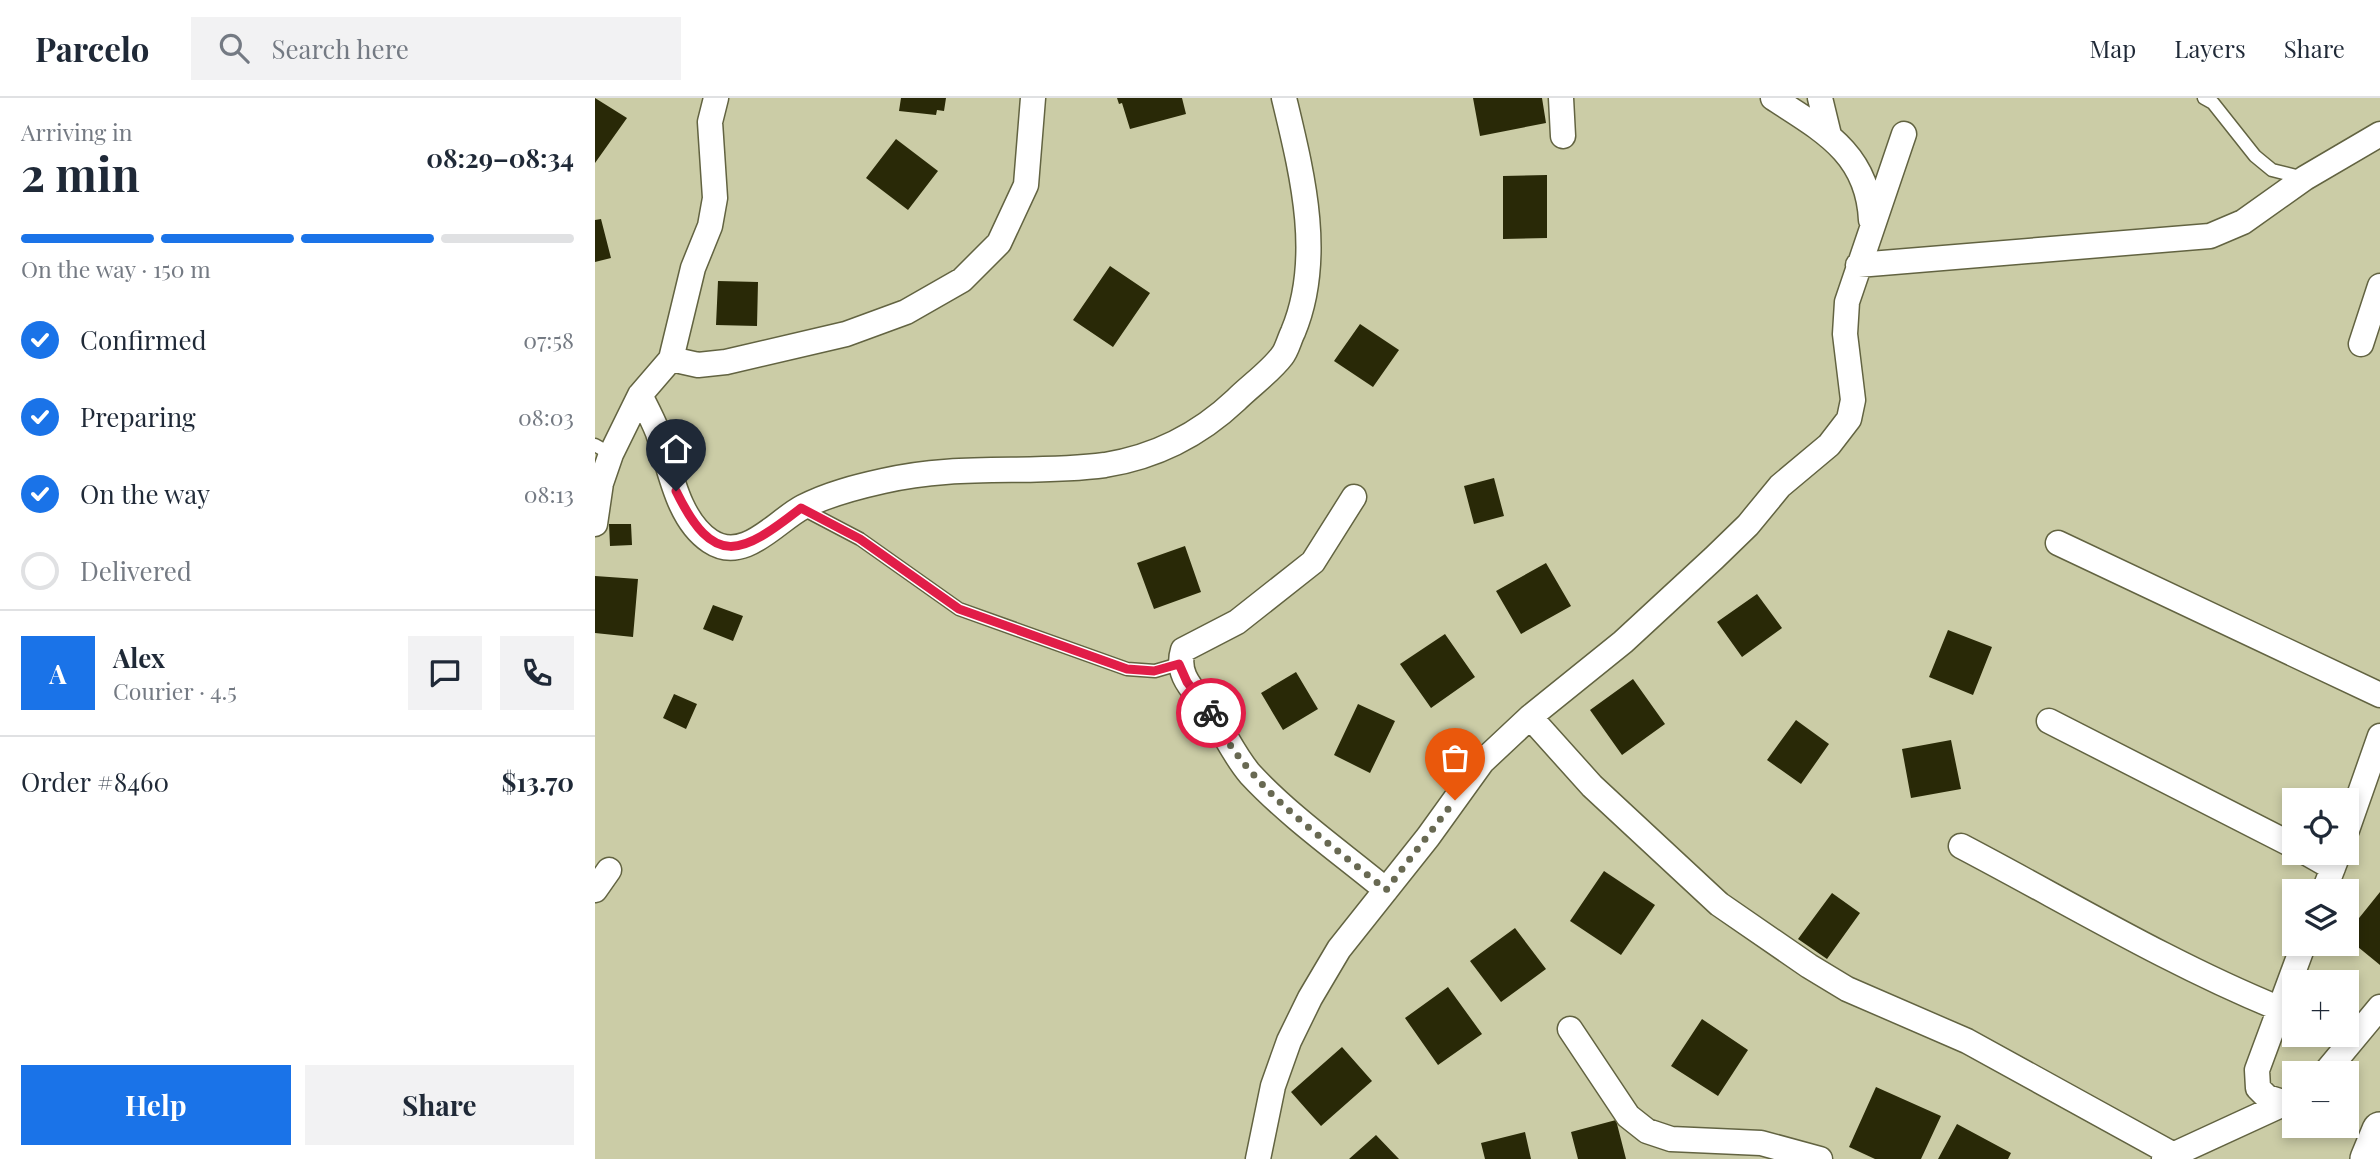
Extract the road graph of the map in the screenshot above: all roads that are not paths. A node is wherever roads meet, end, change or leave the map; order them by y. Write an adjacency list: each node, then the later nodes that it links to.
1 (716, 98): 17 (street)
2 (1033, 98): 17 (street)
3 (1284, 98): 21 (street)
4 (1561, 98): 10 (street)
5 (1773, 98): 11 (street)
6 (1820, 98): 11 (street)
7 (2204, 98): 12 (lane)
8 (1904, 134): 13 (street)
9 (2380, 134): 12 (street)
10 (1563, 135)
11 (1829, 135): 13 (street)
12 (2305, 178): 14 (street)
13 (1871, 225): 14 (street)
14 (1857, 265): 26 (street)
15 (2380, 286): 16 (street)
16 (2361, 344)
17 (671, 359): 18 (street)
18 (640, 395): 19 (street); 21 (street)
19 (603, 449): 22 (street)
20 (1354, 497): 24 (street)
21 (801, 508): 24 (lane)
22 (595, 524)
23 (2058, 543): 25 (street)
24 (1179, 664): 32 (street)
25 (2380, 695)
26 (1530, 717): 32 (street); 41 (street)
27 (2049, 721): 30 (street)
28 (2380, 736): 29 (street)
29 (2359, 796)
30 (2282, 840)
31 (1961, 846): 35 (street)
32 (1386, 890): 42 (street)
33 (2299, 956): 35 (street)
34 (2380, 1007): 37 (street)
35 (2278, 1008): 38 (street)
36 (1570, 1029): 43 (street)
37 (2335, 1061)
38 (2282, 1099)
39 (2282, 1104): 41 (street)
40 (2380, 1130): 44 (main road)
41 (2169, 1157)
42 (1258, 1159)
43 (1820, 1159)
44 (2368, 1159)

